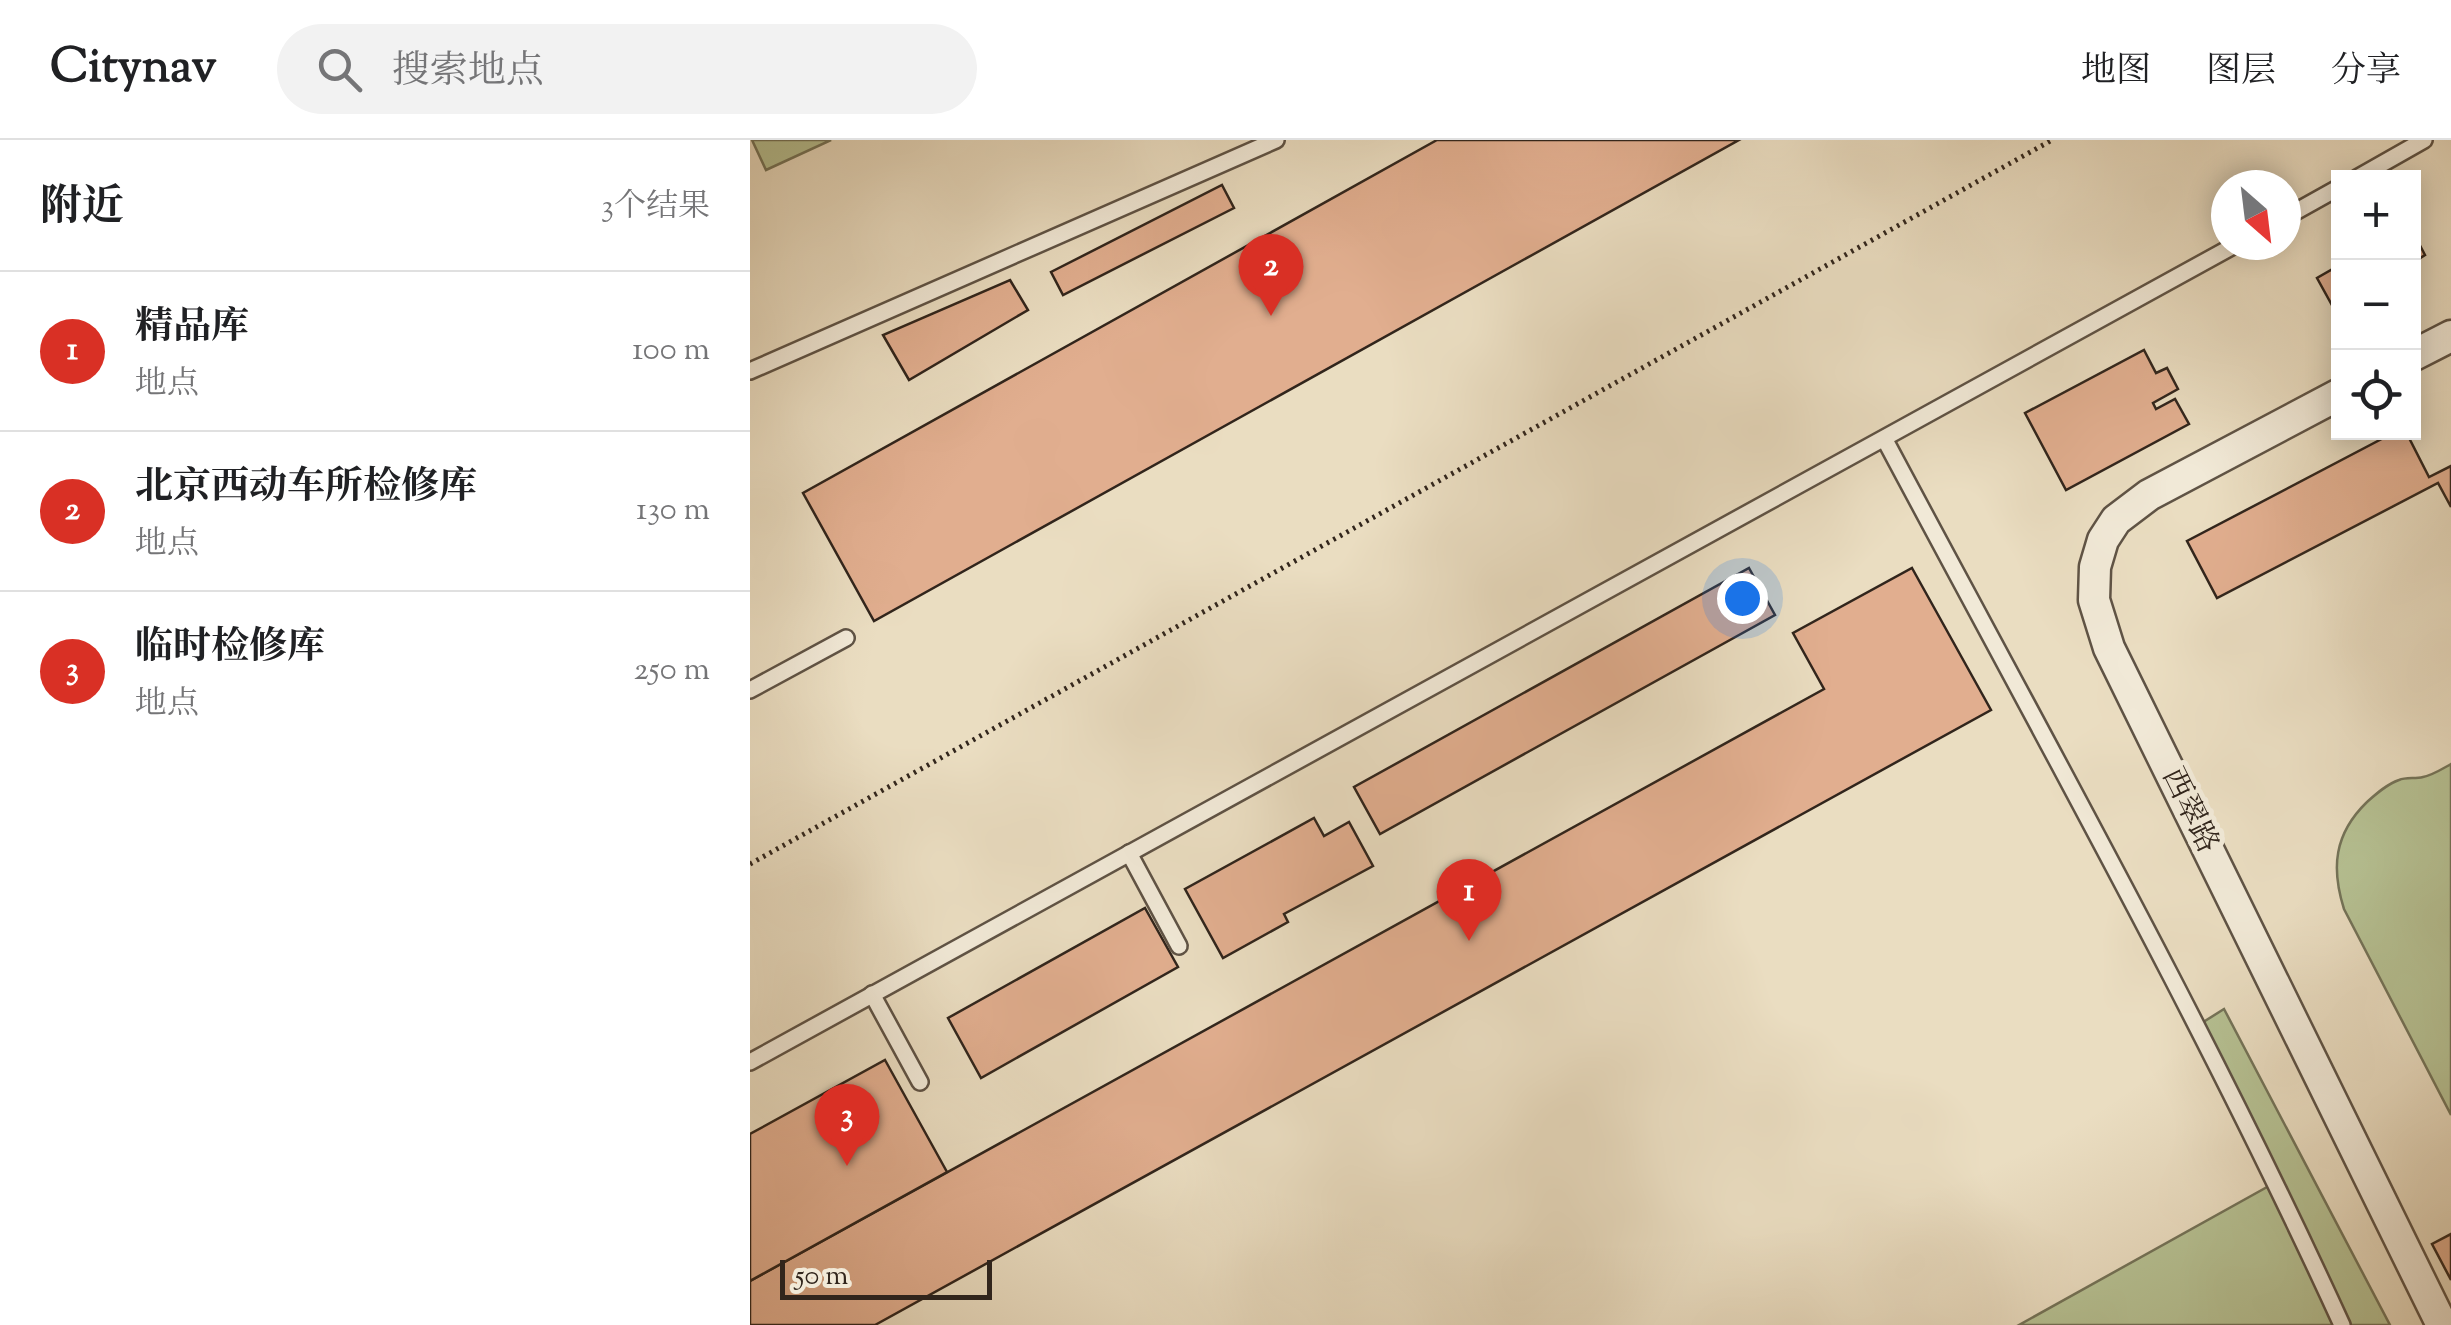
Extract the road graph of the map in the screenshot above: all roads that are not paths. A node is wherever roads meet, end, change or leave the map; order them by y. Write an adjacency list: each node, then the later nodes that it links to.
1 (1276, 140): 9 (lane)
2 (2424, 140): 3 (lane)
3 (2371, 170)
4 (2331, 192): 5 (lane)
5 (2301, 209)
6 (2211, 258): 11 (lane)
7 (2451, 336): 8 (street)
8 (2421, 351)
9 (750, 371)
10 (2331, 399): 20 (street, 西翠路)
11 (1885, 440): 14 (lane); 19 (lane)
12 (846, 638): 13 (lane)
13 (750, 690)
14 (1129, 852): 15 (lane); 16 (lane)
15 (1178, 946)
16 (872, 994): 17 (lane); 18 (lane)
17 (750, 1062)
18 (920, 1082)
19 (2342, 1325)
20 (2442, 1325)

